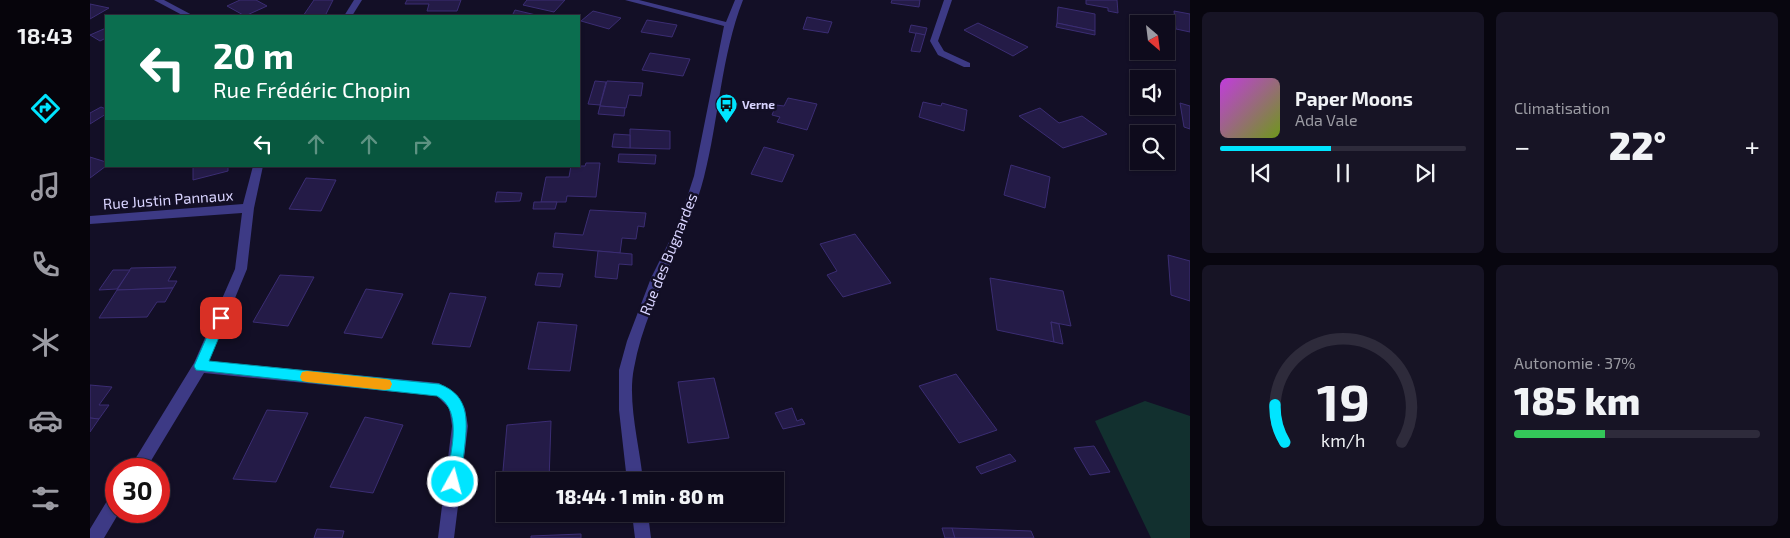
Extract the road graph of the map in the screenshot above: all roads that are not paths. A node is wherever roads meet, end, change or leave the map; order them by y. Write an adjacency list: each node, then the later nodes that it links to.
1 (158, 0): 6 (street)
2 (358, 0): 7 (street)
3 (629, 0): 8 (street)
4 (739, 0): 8 (street, Rue des Bugnardes)
5 (948, 0): 9 (street)
6 (188, 15)
7 (349, 15)
8 (729, 25): 15 (street, Rue des Bugnardes)
9 (967, 65)
10 (258, 167): 11 (street)
11 (248, 208): 12 (street, Rue Justin Pannaux); 13 (street)
12 (90, 220)
13 (200, 366): 14 (street); 19 (street)
14 (144, 458)
15 (634, 472)
16 (105, 520): 18 (street)
17 (641, 522): 20 (street)
18 (94, 538)
19 (446, 538)
20 (644, 538)

